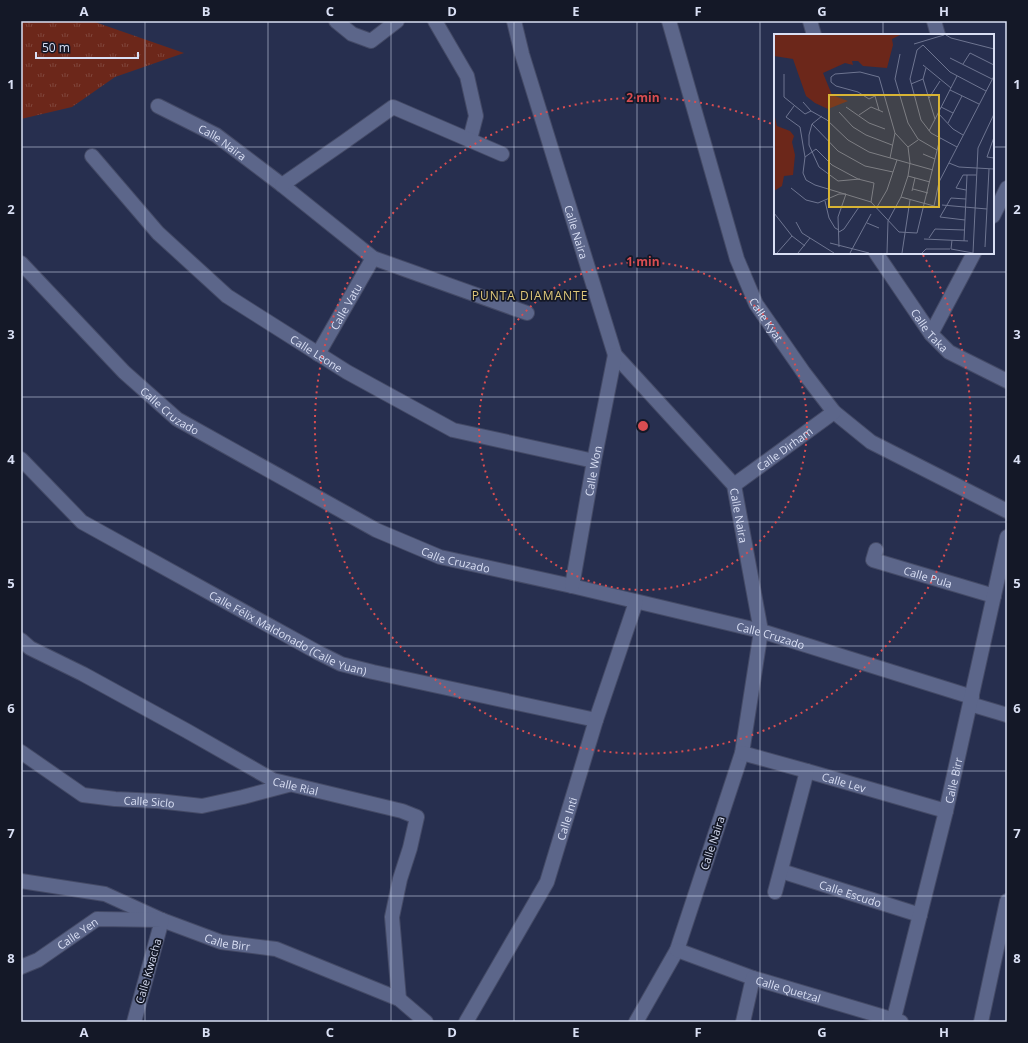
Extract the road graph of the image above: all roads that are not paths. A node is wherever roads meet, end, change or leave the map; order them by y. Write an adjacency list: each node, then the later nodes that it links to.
1 (336, 21): 2 (street)
2 (397, 21)
3 (435, 21): 9 (street)
4 (514, 21): 22 (street, Calle Naira)
5 (669, 21): 24 (street, Calle Kyat)
6 (810, 21): 7 (street)
7 (814, 34)
8 (158, 106): 12 (street, Calle Naira)
9 (470, 139): 10 (street); 12 (street)
10 (502, 154)
11 (92, 156): 21 (street, Calle Leone)
12 (282, 185): 17 (street, Calle Naira)
13 (1007, 188): 14 (street)
14 (994, 214)
15 (877, 254): 20 (street, Calle Taka)
16 (973, 254): 20 (street)
17 (373, 258): 19 (street, Calle Naira); 21 (street, Calle Vatu)
18 (21, 263): 31 (street, Calle Cruzado)
19 (527, 314)
20 (932, 334): 23 (street, Calle Taka)
21 (318, 354): 26 (street, Calle Leone)
22 (615, 355): 26 (street, Calle Won); 27 (street, Calle Naira)
23 (1007, 380)
24 (834, 412): 27 (street, Calle Dirham); 28 (street, Calle Kyat)
25 (21, 459): 38 (street, Calle Félix Maldonado (Calle Yuan))
26 (594, 461): 31 (street, Calle Won)
27 (734, 485): 34 (street, Calle Naira)
28 (1007, 511)
29 (1007, 537): 32 (street, Calle Birr)
30 (876, 550): 32 (street, Calle Pula)
31 (572, 586): 33 (street, Calle Cruzado)
32 (994, 596): 36 (street, Calle Birr)
33 (636, 602): 34 (street, Calle Cruzado); 38 (street, Calle Inti)
34 (761, 632): 36 (street, Calle Cruzado); 40 (street, Calle Naira)
35 (21, 640): 42 (street, Calle Rial)
36 (971, 700): 37 (street, Calle Cruzado); 43 (street, Calle Birr)
37 (1007, 715)
38 (596, 720): 57 (street, Calle Inti)
39 (21, 752): 42 (street, Calle Siclo)
40 (742, 753): 41 (street, Calle Lev); 50 (street, Calle Naira)
41 (807, 771): 43 (street, Calle Lev); 44 (street)
42 (289, 785): 53 (street, Calle Rial)
43 (946, 811): 48 (street, Calle Birr)
44 (780, 871): 46 (street); 48 (street, Calle Escudo)
45 (21, 882): 49 (street, Calle Birr)
46 (775, 892)
47 (1007, 902): 60 (street)
48 (920, 915): 54 (street, Calle Birr)
49 (162, 920): 51 (street, Calle Yen); 53 (street, Calle Birr); 55 (street, Calle Kwacha)
50 (677, 950): 52 (street, Calle Quetzal); 58 (street, Calle Naira)
51 (21, 967)
52 (753, 978): 54 (street, Calle Quetzal); 59 (street)
53 (399, 999): 56 (street, Calle Birr)
54 (896, 1021)
55 (134, 1022)
56 (426, 1022)
57 (466, 1022)
58 (636, 1022)
59 (743, 1022)
60 (981, 1022)

